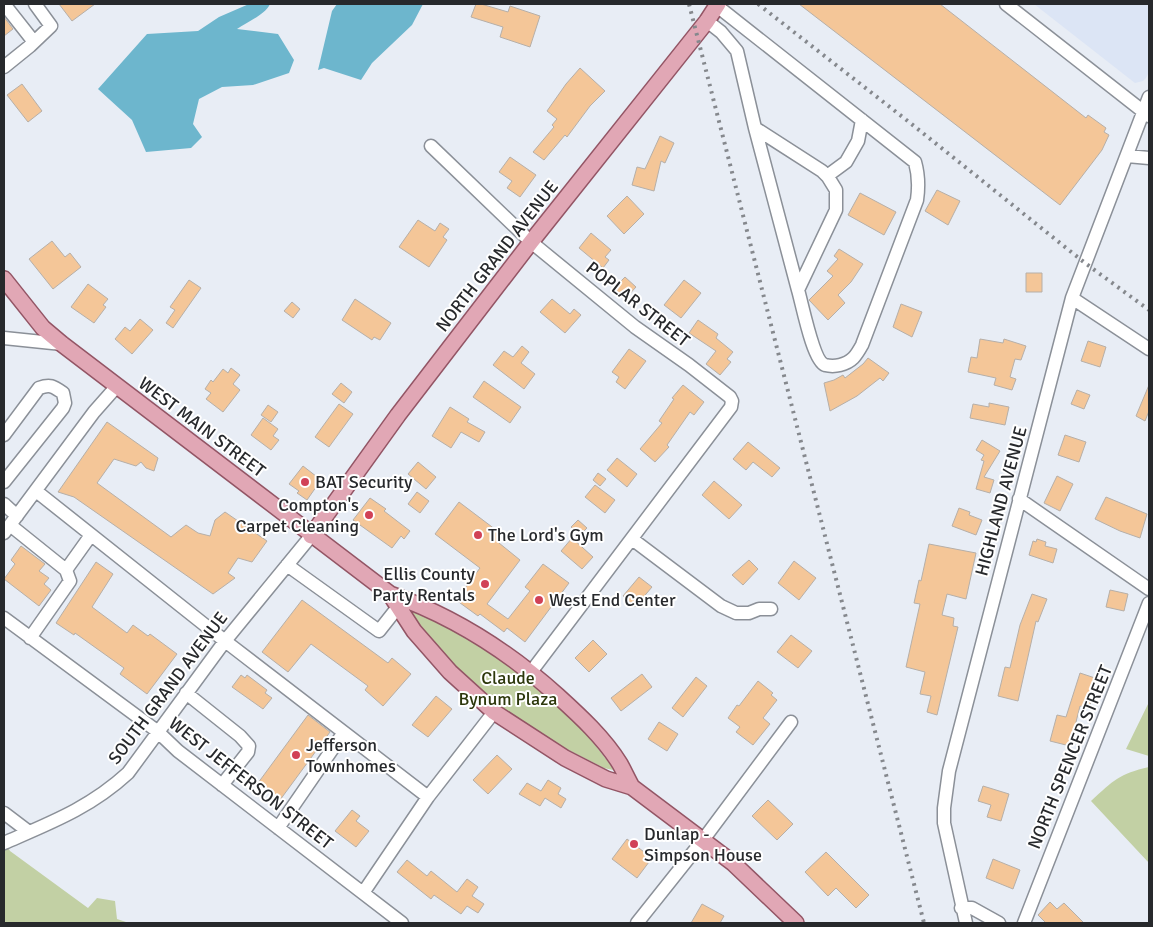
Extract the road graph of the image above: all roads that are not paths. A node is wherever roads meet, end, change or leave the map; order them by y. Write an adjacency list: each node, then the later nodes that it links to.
1 (4, 4): 6 (street)
2 (35, 4): 6 (street)
3 (1006, 4): 9 (street)
4 (718, 5): 5 (main road, NORTH GRAND AVENUE); 10 (street)
5 (708, 21): 11 (street); 16 (main road, NORTH GRAND AVENUE)
6 (34, 42): 7 (street)
7 (4, 67)
8 (1149, 97): 9 (street, HIGHLAND AVENUE)
9 (1146, 114): 13 (street, HIGHLAND AVENUE)
10 (862, 120): 15 (street); 18 (street)
11 (755, 128): 15 (street); 18 (street)
12 (431, 146): 16 (street, POPLAR STREET)
13 (1127, 156): 14 (street); 19 (street, HIGHLAND AVENUE)
14 (1149, 158)
15 (827, 176): 18 (street)
16 (531, 242): 31 (main road, NORTH GRAND AVENUE); 32 (street, POPLAR STREET)
17 (4, 280): 21 (main road, WEST MAIN STREET)
18 (798, 290)
19 (1072, 298): 22 (street); 27 (street, HIGHLAND AVENUE)
20 (4, 338): 21 (street)
21 (62, 344): 23 (main road, WEST MAIN STREET)
22 (1149, 349)
23 (117, 386): 26 (street); 31 (main road, WEST MAIN STREET)
24 (4, 435): 25 (street)
25 (4, 482)
26 (36, 491): 29 (street); 30 (street)
27 (1020, 499): 35 (street); 59 (street, HIGHLAND AVENUE)
28 (4, 504): 29 (street)
29 (10, 525): 34 (street)
30 (91, 535): 34 (street); 42 (street)
31 (311, 536): 33 (street, SOUTH GRAND AVENUE); 36 (main road, WEST MAIN STREET)
32 (632, 539): 39 (street); 43 (street)
33 (288, 564): 38 (street); 42 (street, SOUTH GRAND AVENUE)
34 (66, 570): 41 (street)
35 (1149, 589)
36 (390, 594): 38 (main road, WEST MAIN STREET); 43 (main road, WEST MAIN STREET)
37 (1149, 604): 65 (street, NORTH SPENCER STREET)
38 (398, 608): 45 (main road, WEST MAIN STREET)
39 (772, 609)
40 (4, 618): 41 (street, WEST JEFFERSON STREET)
41 (30, 638): 47 (street, WEST JEFFERSON STREET)
42 (226, 641): 44 (street, SOUTH GRAND AVENUE); 51 (street)
43 (531, 672): 50 (main road, WEST MAIN STREET)
44 (186, 693): 47 (street, SOUTH GRAND AVENUE); 49 (street)
45 (494, 712): 50 (main road, WEST MAIN STREET); 51 (street)
46 (791, 722): 56 (street)
47 (157, 731): 49 (street, WEST JEFFERSON STREET); 54 (street, SOUTH GRAND AVENUE)
48 (340, 738): 53 (street)
49 (222, 785): 53 (street, WEST JEFFERSON STREET)
50 (632, 788): 56 (main road, WEST MAIN STREET)
51 (428, 797): 58 (street)
52 (4, 813): 54 (street)
53 (278, 828): 58 (street, WEST JEFFERSON STREET)
54 (29, 832): 55 (street); 57 (street)
55 (4, 838)
56 (703, 840): 61 (street); 62 (main road, WEST MAIN STREET)
57 (4, 844)
58 (363, 893): 60 (street, WEST JEFFERSON STREET)
59 (961, 908): 63 (street, HIGHLAND AVENUE); 64 (street)
60 (402, 923)
61 (637, 923)
62 (796, 923)
63 (966, 923)
64 (999, 923)
65 (1024, 923)

